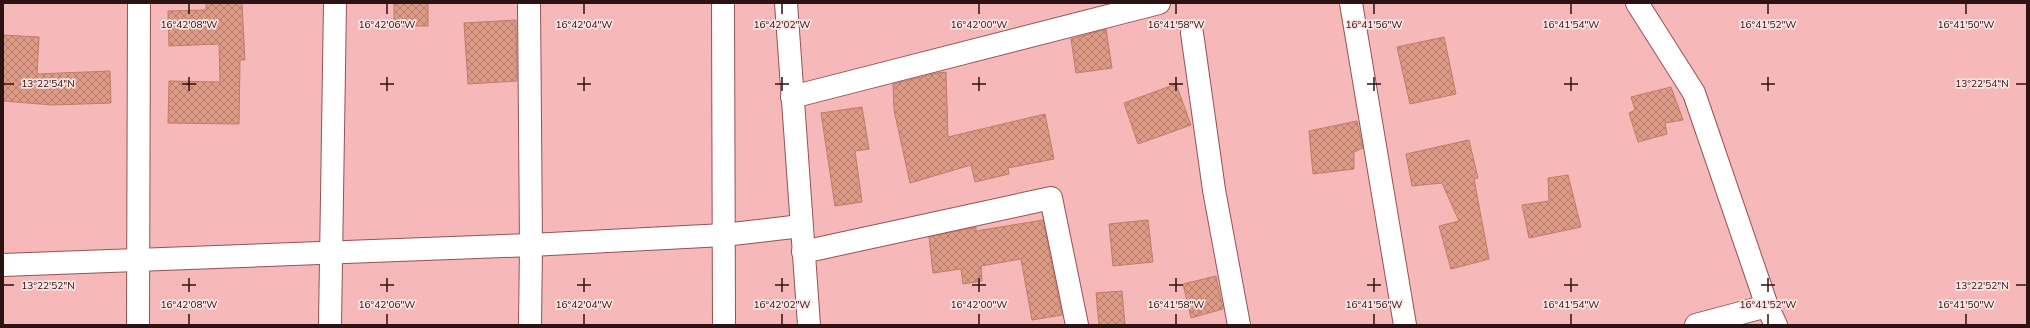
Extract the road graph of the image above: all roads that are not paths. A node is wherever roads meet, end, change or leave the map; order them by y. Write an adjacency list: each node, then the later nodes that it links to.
1 (139, 3): 16 (street)
2 (335, 3): 14 (street)
3 (529, 3): 13 (street)
4 (723, 3): 12 (street)
5 (786, 3): 10 (street)
6 (1159, 3): 10 (street)
7 (1351, 3): 26 (street)
8 (1637, 3): 18 (street)
9 (1192, 33): 25 (street)
10 (792, 97): 11 (street)
11 (801, 226): 12 (street); 15 (street)
12 (724, 235): 13 (street); 22 (street)
13 (531, 245): 14 (street); 21 (street)
14 (331, 252): 16 (street); 20 (street)
15 (803, 252): 23 (street); 24 (street)
16 (139, 260): 17 (street); 19 (street)
17 (3, 265)
18 (1771, 316): 27 (street)
19 (138, 325)
20 (330, 325)
21 (530, 325)
22 (724, 325)
23 (809, 325)
24 (1077, 325)
25 (1239, 325)
26 (1405, 325)
27 (1696, 325)

